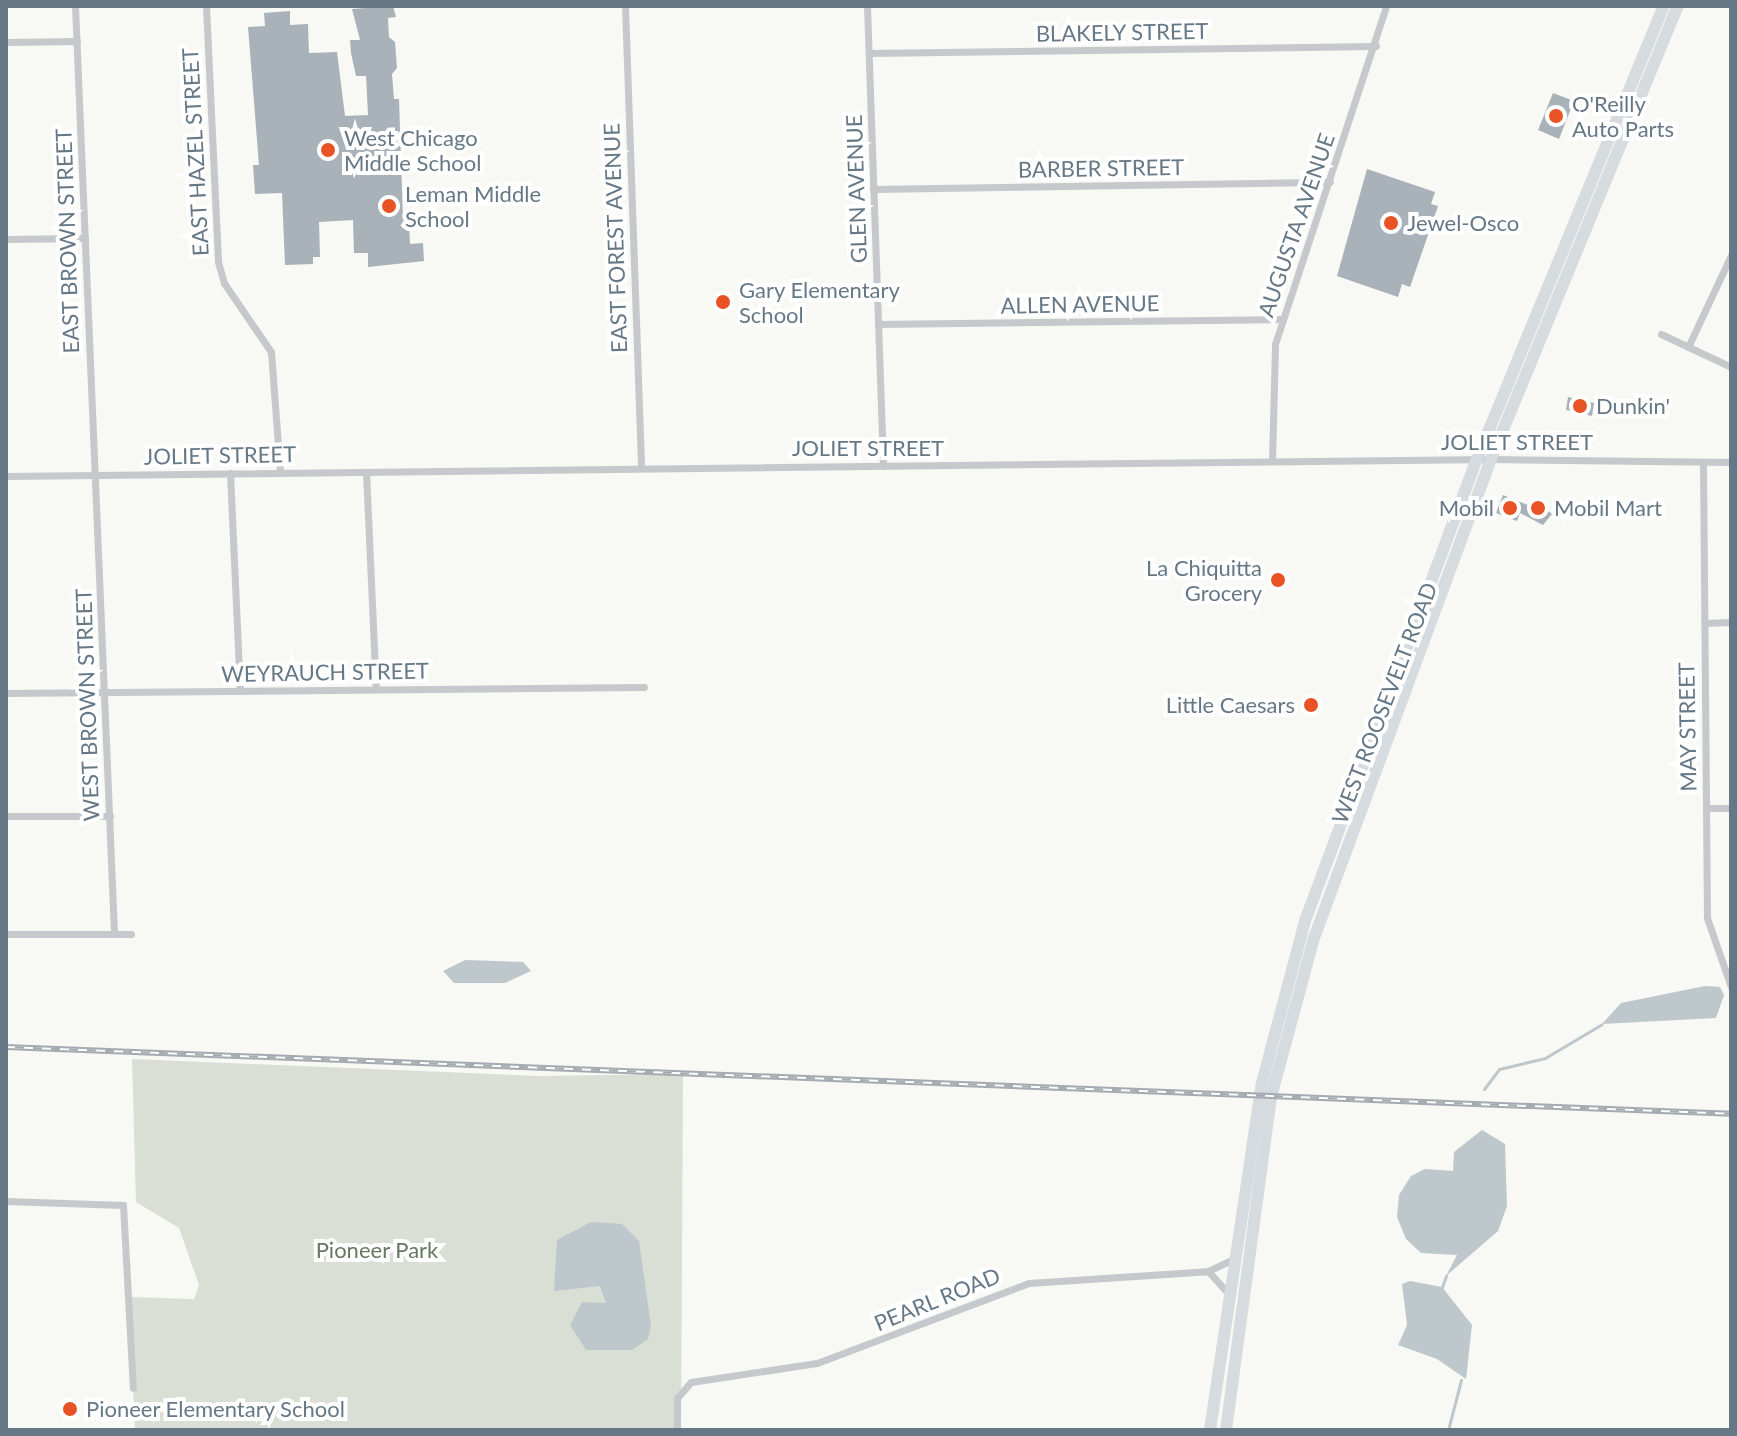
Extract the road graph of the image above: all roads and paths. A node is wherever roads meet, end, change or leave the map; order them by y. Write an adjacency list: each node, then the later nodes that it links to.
1 (75, 6): 8 (street, EAST BROWN STREET)
2 (206, 6): 30 (street, EAST HAZEL STREET)
3 (625, 6): 27 (street, EAST FOREST AVENUE)
4 (867, 6): 11 (street, GLEN AVENUE)
5 (1386, 6): 10 (street, AUGUSTA AVENUE)
6 (1664, 6): 22 (main road, WEST ROOSEVELT ROAD)
7 (1678, 6): 22 (main road, WEST ROOSEVELT ROAD)
8 (77, 41): 9 (street); 14 (street, EAST BROWN STREET)
9 (6, 42)
10 (1376, 46): 11 (street, BLAKELY STREET); 12 (street, AUGUSTA AVENUE)
11 (869, 53): 13 (street, GLEN AVENUE)
12 (1330, 182): 13 (street, BARBER STREET); 17 (street, AUGUSTA AVENUE)
13 (873, 189): 18 (street, GLEN AVENUE)
14 (85, 238): 15 (street); 31 (street, EAST BROWN STREET)
15 (6, 239)
16 (1731, 255): 20 (street)
17 (1283, 319): 18 (street, ALLEN AVENUE); 23 (street, AUGUSTA AVENUE)
18 (878, 324): 26 (street, GLEN AVENUE)
19 (1661, 334): 20 (street)
20 (1688, 347): 21 (street)
21 (1731, 367)
22 (1484, 459): 23 (street, JOLIET STREET); 24 (street, JOLIET STREET); 49 (main road, WEST ROOSEVELT ROAD); 55 (main road, WEST ROOSEVELT ROAD)
23 (1272, 461): 26 (street, JOLIET STREET)
24 (1703, 462): 25 (street, JOLIET STREET); 34 (street, MAY STREET)
25 (1731, 462)
26 (883, 466): 27 (street, JOLIET STREET)
27 (641, 468): 28 (street, JOLIET STREET)
28 (366, 472): 30 (street, JOLIET STREET); 36 (street)
29 (230, 473): 30 (street, JOLIET STREET); 31 (street, JOLIET STREET); 37 (street)
30 (280, 473)
31 (95, 475): 32 (street, JOLIET STREET); 38 (street, WEST BROWN STREET)
32 (6, 476)
33 (1731, 622): 34 (street)
34 (1704, 623): 40 (street, MAY STREET)
35 (644, 687): 36 (street, WEYRAUCH STREET)
36 (376, 689): 37 (street, WEYRAUCH STREET)
37 (240, 691): 38 (street, WEYRAUCH STREET)
38 (104, 692): 39 (street, WEYRAUCH STREET); 43 (street, WEST BROWN STREET)
39 (6, 693)
40 (1706, 808): 41 (street); 47 (street, MAY STREET)
41 (1731, 808)
42 (6, 816): 43 (street)
43 (110, 816): 44 (street, WEST BROWN STREET)
44 (114, 933): 45 (street); 46 (street)
45 (6, 934)
46 (131, 934)
47 (1731, 987)
48 (6, 1201): 52 (street)
49 (1234, 1259): 50 (street, PEARL ROAD); 51 (main road, WEST ROOSEVELT ROAD)
50 (1208, 1271): 51 (street); 53 (street, PEARL ROAD)
51 (1229, 1294): 54 (main road, WEST ROOSEVELT ROAD)
52 (133, 1388)
53 (677, 1430)
54 (1210, 1430)
55 (1226, 1430)

